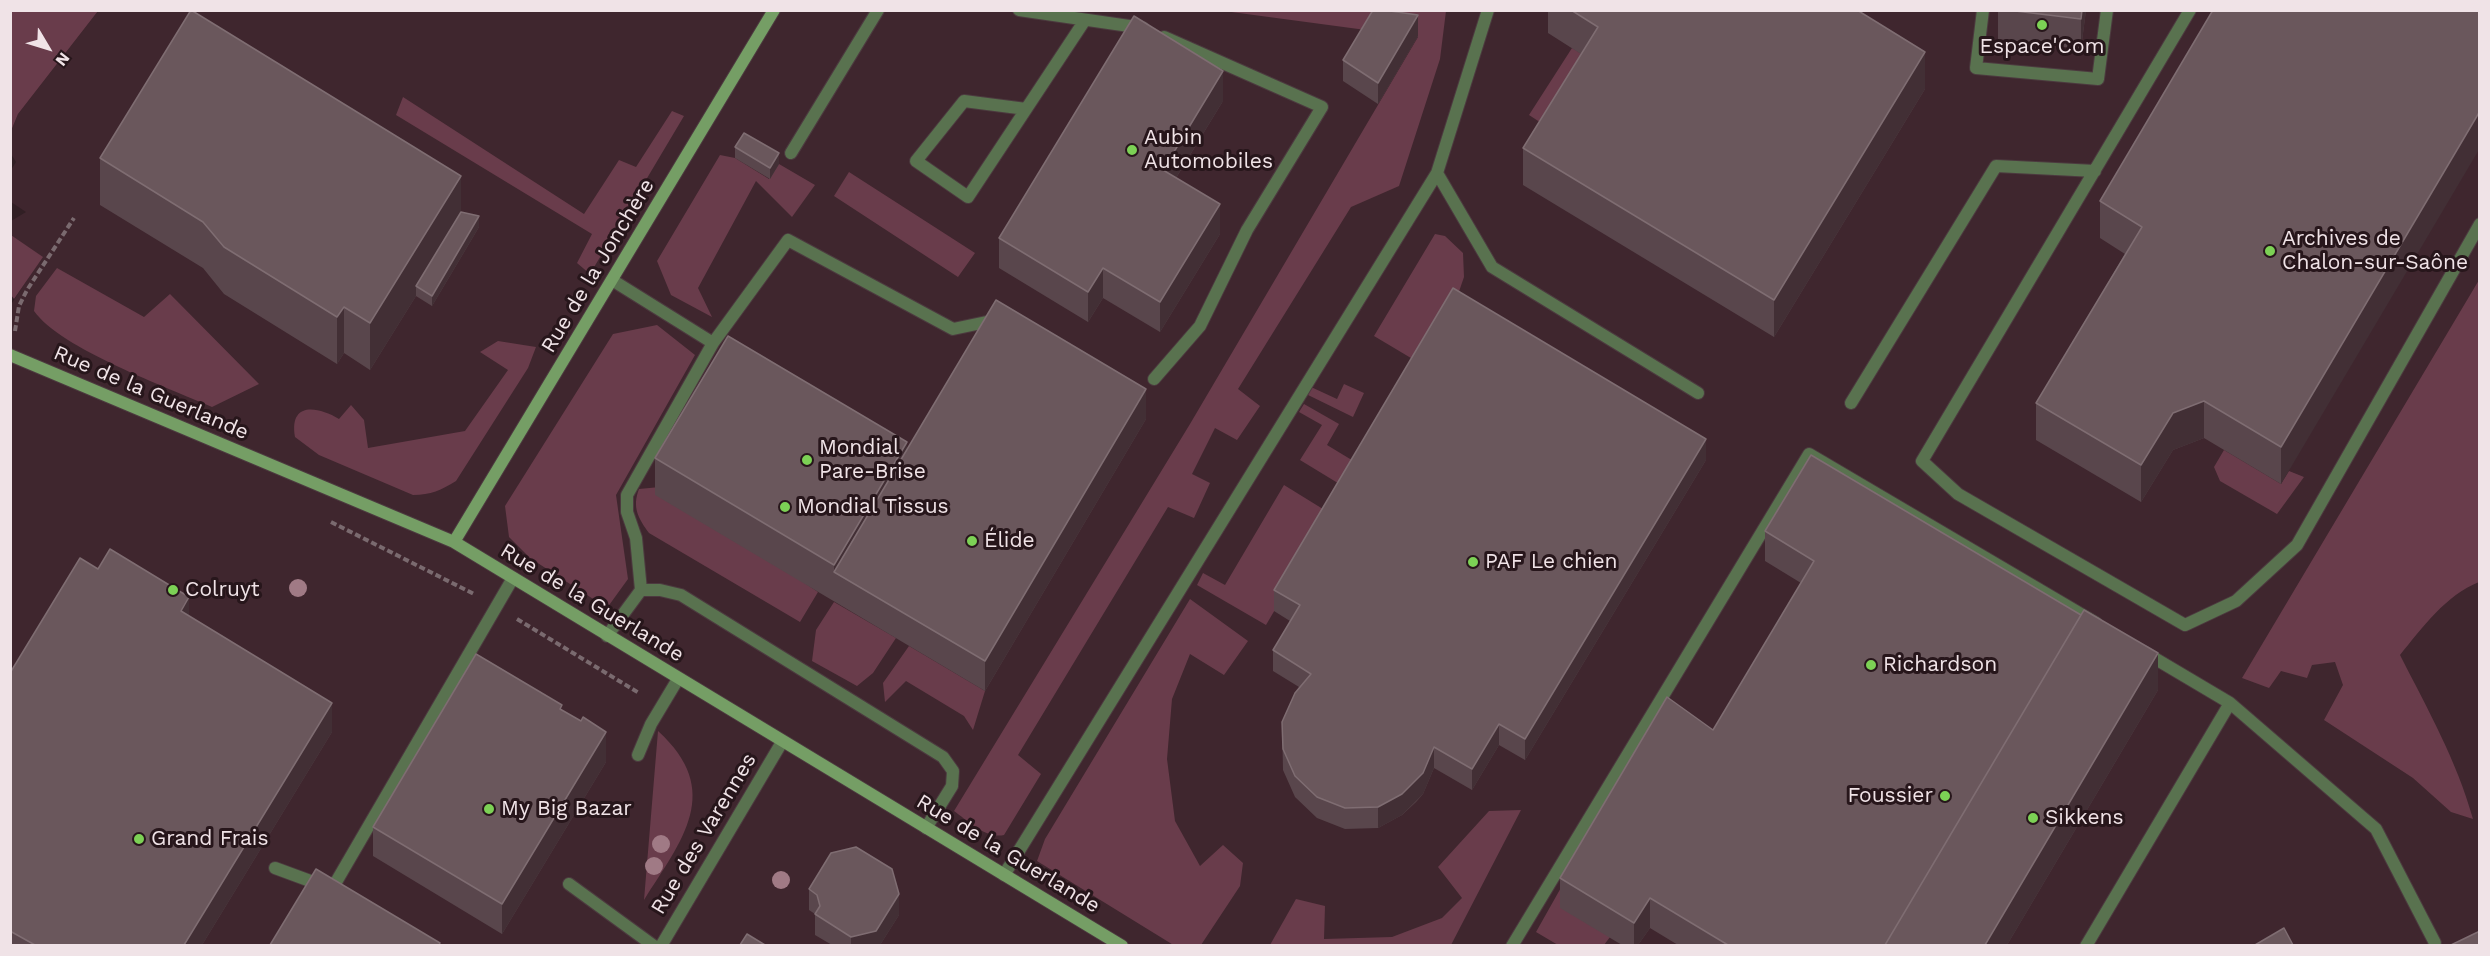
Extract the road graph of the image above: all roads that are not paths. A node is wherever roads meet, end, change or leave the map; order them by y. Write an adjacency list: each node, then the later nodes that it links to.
1 (774, 10): 14 (street, Rue de la Jonchère)
2 (878, 10): 10 (street)
3 (1019, 10): 8 (street)
4 (1488, 10): 12 (street)
5 (1983, 10): 6 (street)
6 (2107, 10)
7 (2190, 10): 11 (street)
8 (1085, 20): 9 (street); 18 (street)
9 (1026, 109): 9 (street)
10 (791, 153)
11 (2095, 171): 13 (street); 20 (street)
12 (1437, 173): 19 (street); 33 (street)
13 (2480, 224)
14 (612, 280): 16 (street); 21 (street, Rue de la Jonchère)
15 (1002, 318): 16 (street)
16 (713, 343): 23 (street)
17 (10, 355): 21 (street, Rue de la Guerlande)
18 (1154, 379)
19 (1698, 393)
20 (1851, 404)
21 (454, 542): 22 (street, Rue de la Guerlande)
22 (513, 578): 25 (street, Rue de la Guerlande); 32 (street)
23 (641, 590): 25 (street); 31 (street)
24 (2107, 630): 39 (street)
25 (607, 636): 27 (street, Rue de la Guerlande)
26 (2137, 648): 28 (street)
27 (678, 678): 29 (street, Rue de la Guerlande); 30 (street)
28 (2230, 703): 35 (street); 40 (street)
29 (782, 742): 31 (street, Rue de la Guerlande); 37 (street, Rue des Varennes)
30 (638, 755)
31 (926, 828): 33 (street, Rue de la Guerlande)
32 (275, 868)
33 (1004, 875): 38 (street, Rue de la Guerlande)
34 (569, 884): 36 (street)
35 (2434, 943)
36 (654, 945)
37 (661, 945)
38 (1122, 945)
39 (1512, 945)
40 (2086, 945)

